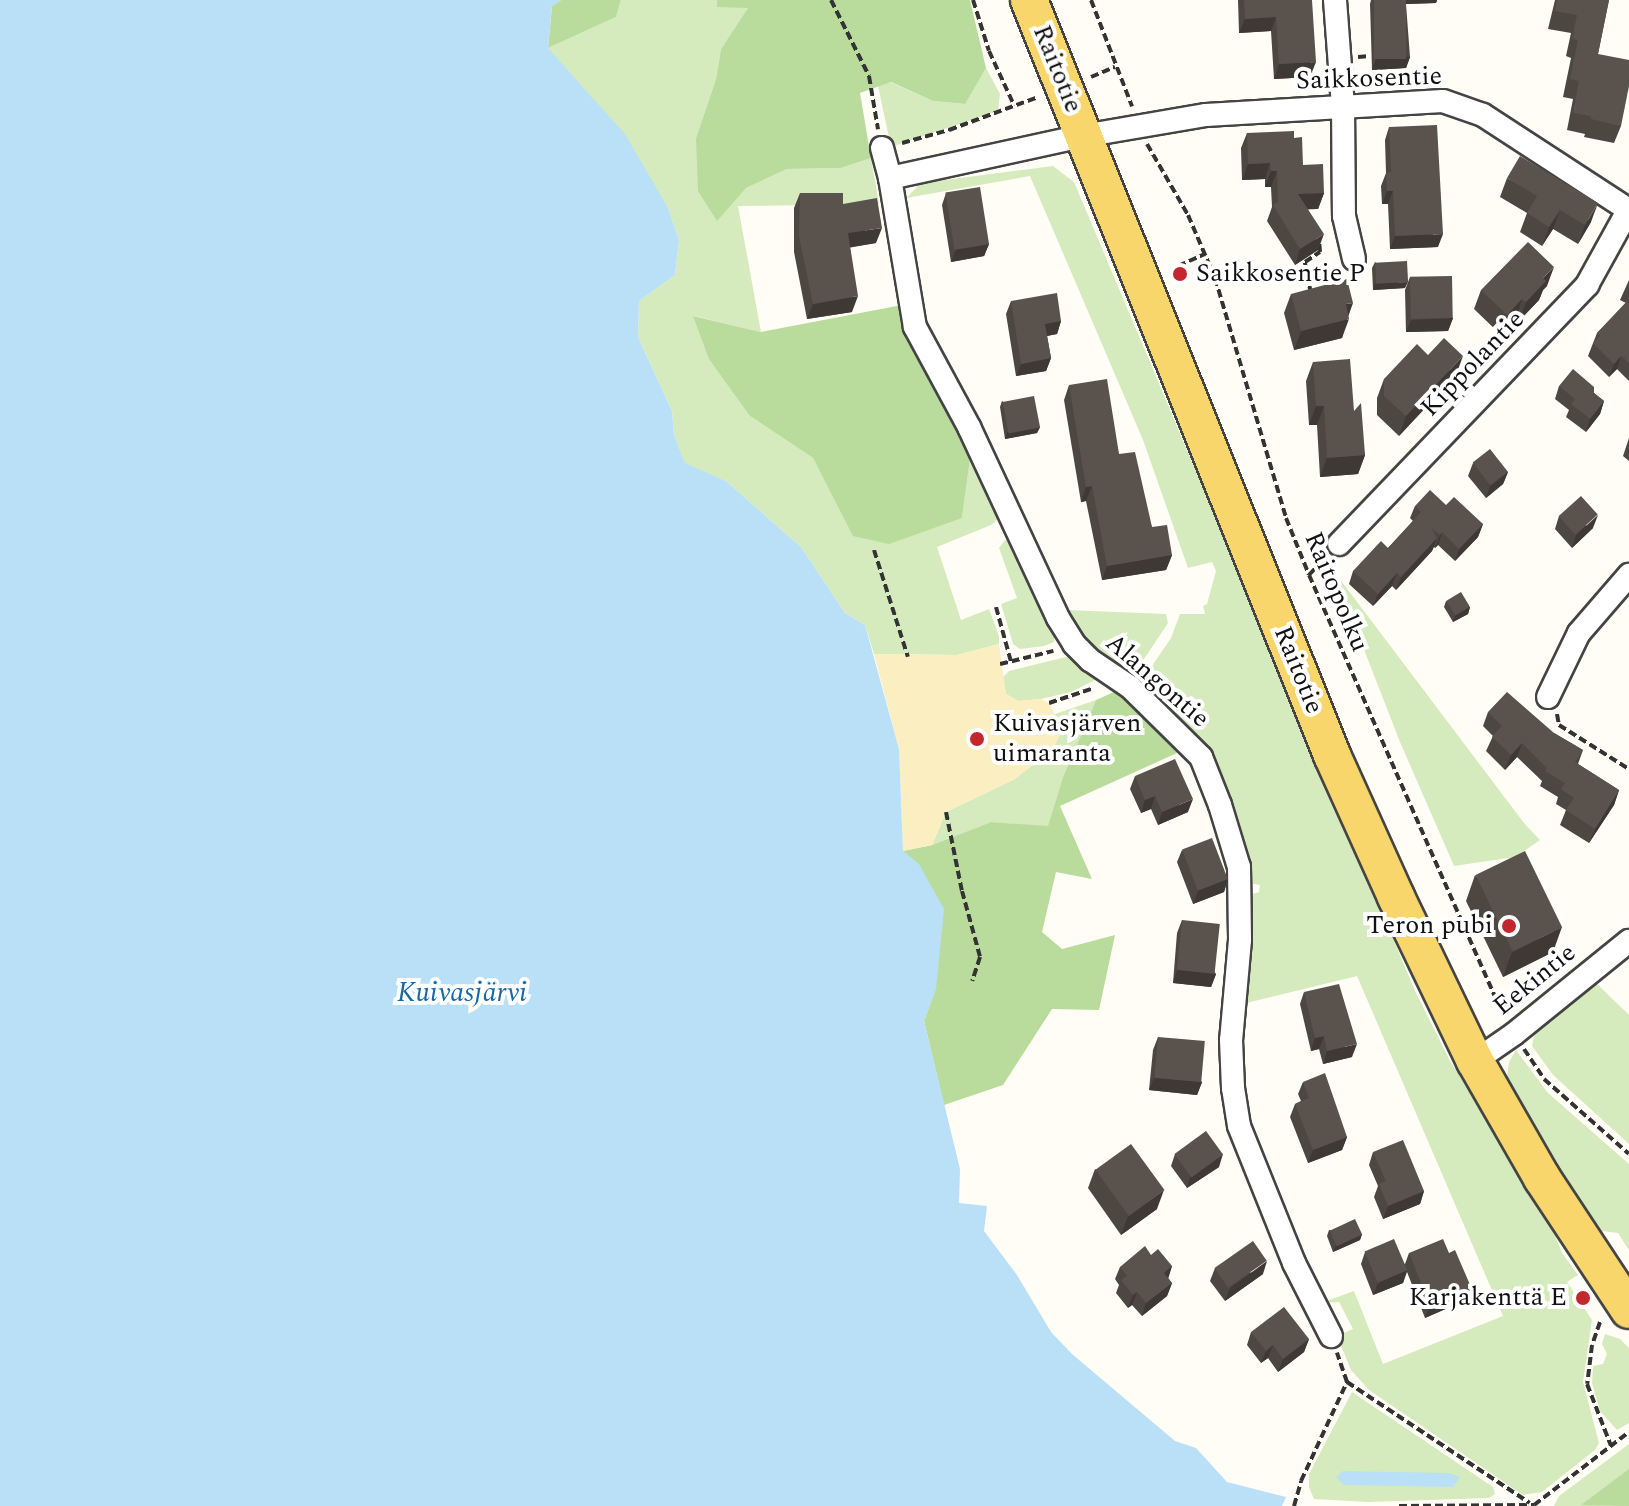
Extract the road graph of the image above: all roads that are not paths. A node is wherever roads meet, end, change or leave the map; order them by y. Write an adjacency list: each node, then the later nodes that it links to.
1 (1029, 0): 4 (main road, Raitotie)
2 (1335, 0): 3 (street)
3 (1343, 106): 4 (street, Saikkosentie); 7 (street, Saikkosentie); 8 (street)
4 (1083, 136): 6 (street); 13 (main road, Raitotie)
5 (882, 148): 6 (street, Alangontie)
6 (890, 178): 15 (street, Alangontie)
7 (1629, 210): 9 (street, Kippolantie)
8 (1354, 259)
9 (1339, 544)
10 (1629, 575): 11 (street)
11 (1548, 697)
12 (1629, 941): 13 (street, Eekintie)
13 (1475, 1061): 14 (main road, Raitotie)
14 (1615, 1316)
15 (1331, 1336)

